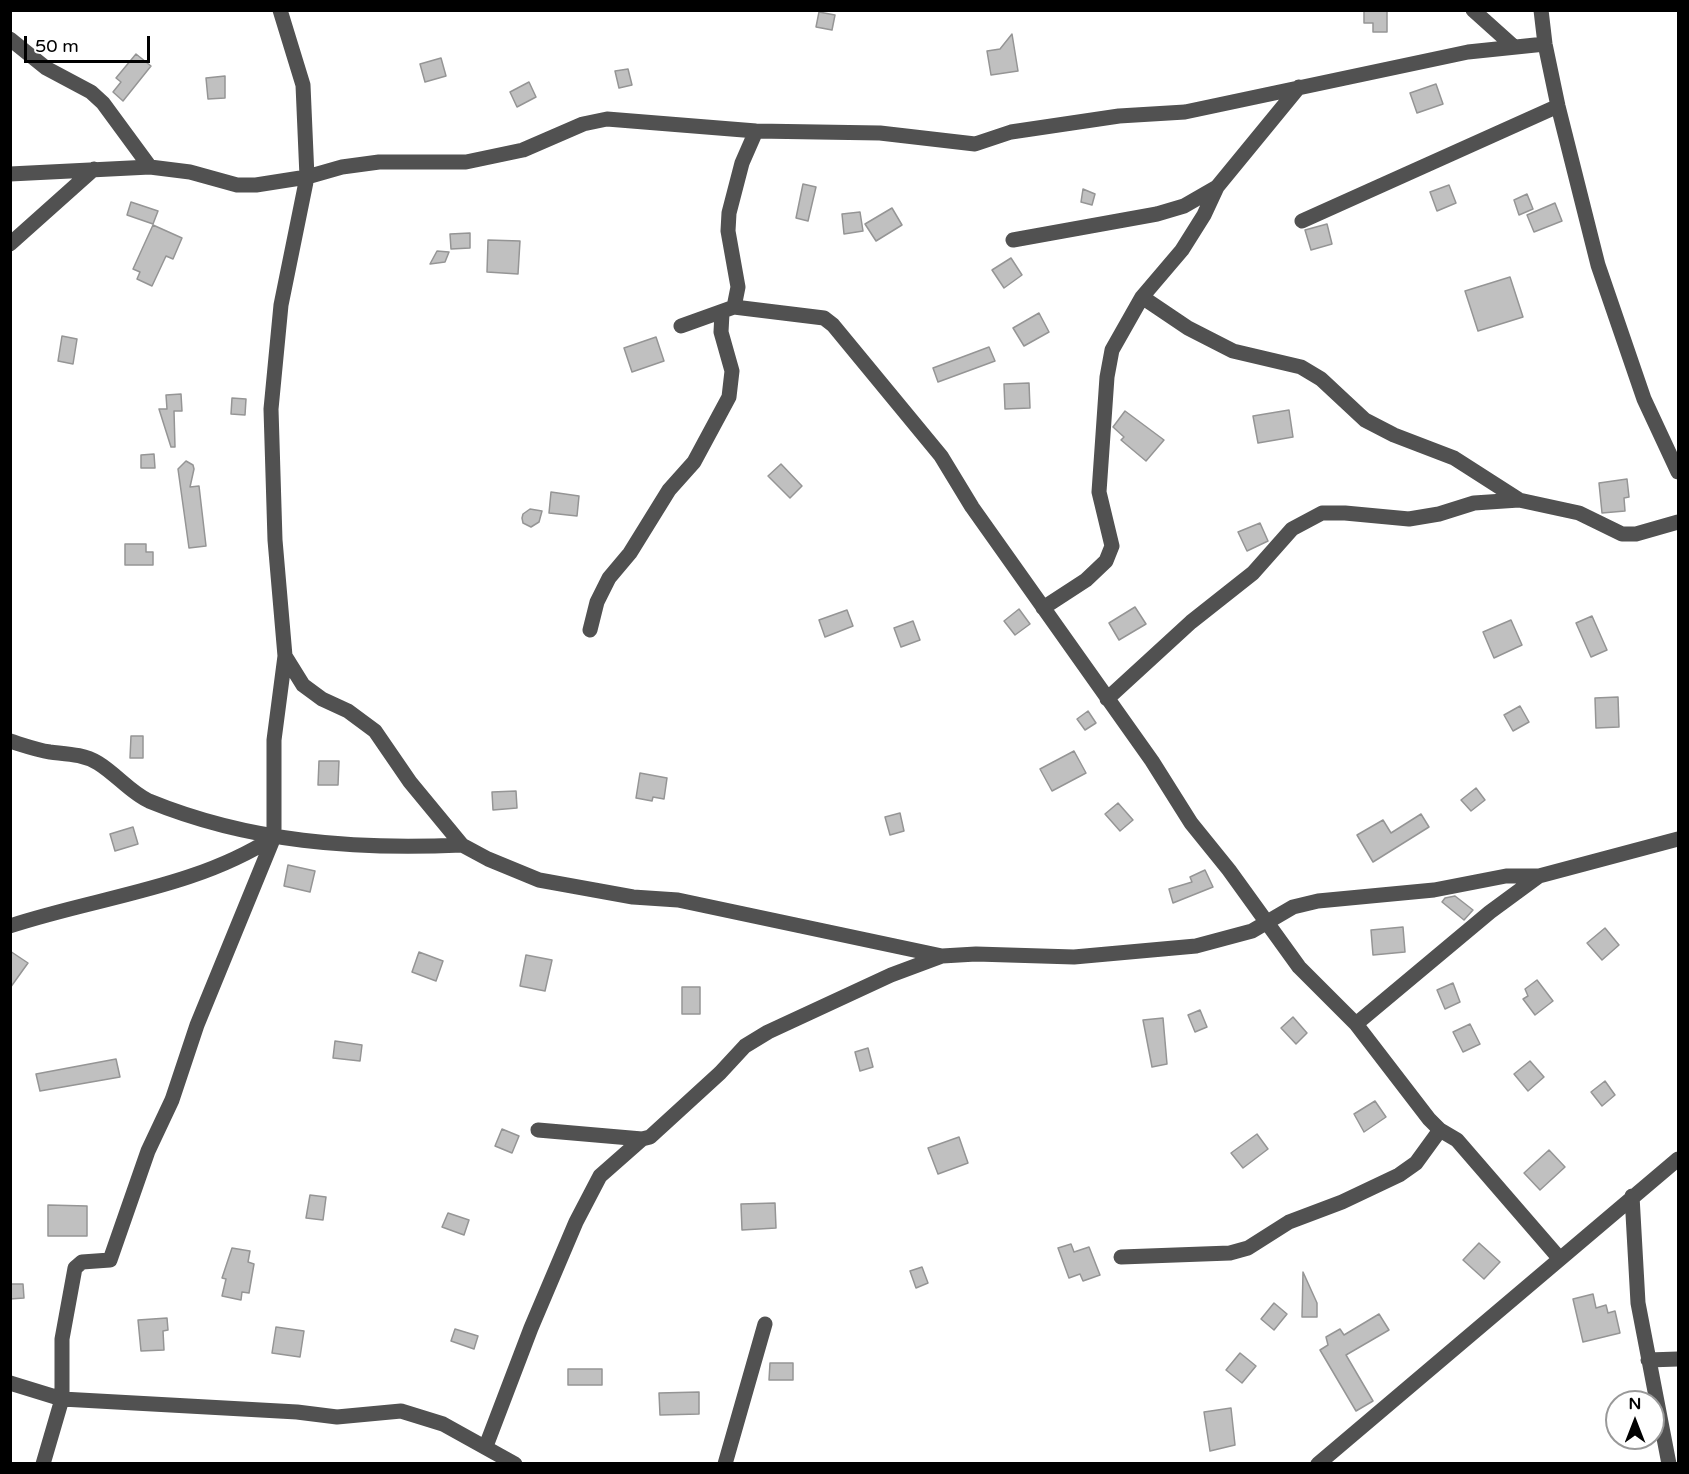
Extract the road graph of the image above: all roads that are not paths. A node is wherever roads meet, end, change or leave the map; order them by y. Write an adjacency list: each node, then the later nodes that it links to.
1 (280, 10): 13 (street)
2 (1473, 10): 6 (street)
3 (1541, 10): 5 (street)
4 (10, 39): 10 (street)
5 (1545, 44): 6 (street); 8 (street)
6 (1512, 45): 7 (street)
7 (1299, 87): 9 (street); 14 (street)
8 (1558, 106): 15 (street); 21 (street)
9 (756, 131): 13 (street); 19 (street)
10 (150, 167): 11 (street); 13 (street)
11 (94, 169): 12 (street); 17 (street)
12 (10, 174)
13 (307, 177): 26 (street)
14 (1217, 187): 16 (street); 18 (street)
15 (1302, 221)
16 (1013, 240)
17 (10, 243)
18 (1142, 297): 22 (street); 24 (street)
19 (728, 310): 20 (street); 24 (street); 25 (street)
20 (681, 326)
21 (1678, 472)
22 (1519, 500): 23 (street); 27 (street)
23 (1678, 522)
24 (1043, 608): 27 (street)
25 (590, 630)
26 (285, 656): 29 (street); 31 (street)
27 (1107, 699): 33 (street)
28 (10, 741): 29 (street)
29 (274, 837): 31 (street); 34 (street); 48 (street)
30 (1678, 839): 32 (street)
31 (462, 846): 35 (street)
32 (1539, 876): 33 (street); 36 (street)
33 (1268, 922): 35 (street); 36 (street)
34 (10, 926)
35 (942, 957): 39 (street)
36 (1356, 1024): 38 (street)
37 (538, 1130): 39 (street)
38 (1440, 1130): 42 (street); 43 (street)
39 (642, 1139): 49 (street)
40 (1678, 1159): 41 (street)
41 (1632, 1196): 43 (street); 46 (street)
42 (1121, 1257)
43 (1560, 1259): 53 (street)
44 (765, 1324): 52 (street)
45 (1678, 1359): 46 (street)
46 (1648, 1360): 54 (street)
47 (10, 1383): 48 (street)
48 (62, 1399): 49 (street); 50 (street)
49 (486, 1446): 51 (street)
50 (43, 1464)
51 (515, 1464)
52 (725, 1464)
53 (1318, 1464)
54 (1668, 1464)

